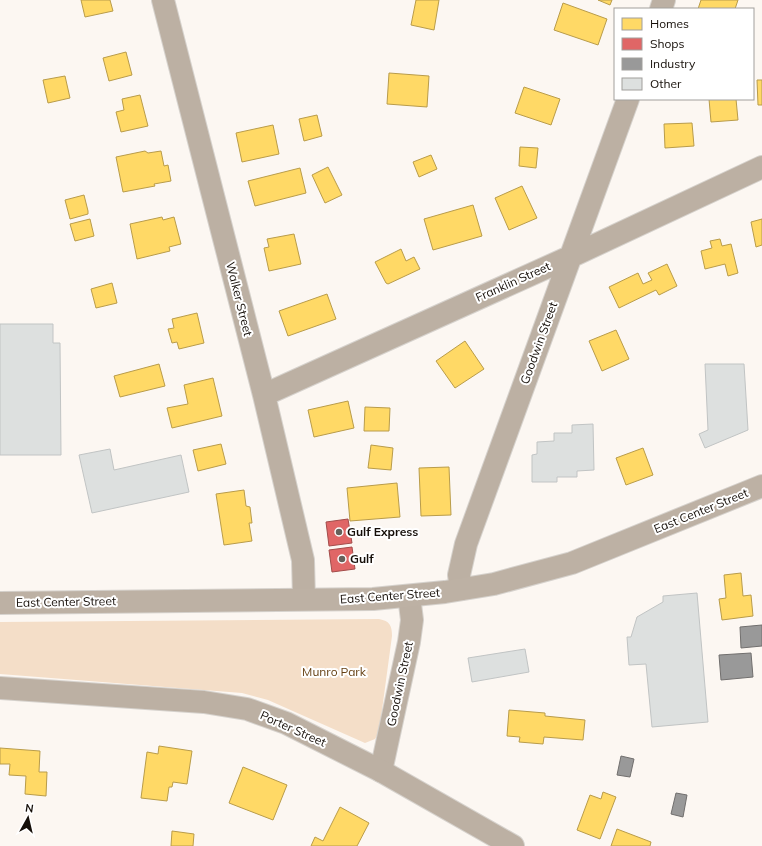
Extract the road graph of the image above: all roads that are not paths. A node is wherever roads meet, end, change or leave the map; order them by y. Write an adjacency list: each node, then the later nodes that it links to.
1 (163, 0): 5 (street, Walker Street)
2 (628, 100): 4 (street, Goodwin Street)
3 (762, 167): 4 (street, Franklin Street)
4 (572, 256): 5 (street, Franklin Street); 7 (street, Goodwin Street)
5 (264, 395): 9 (street, Walker Street)
6 (762, 486): 7 (main road, East Center Street)
7 (461, 589): 8 (main road, East Center Street)
8 (409, 596): 9 (main road, East Center Street); 12 (street, Goodwin Street)
9 (304, 599): 10 (main road, East Center Street)
10 (0, 603)
11 (0, 688): 12 (street, Porter Street)
12 (381, 771): 13 (street, Porter Street)
13 (513, 846)

